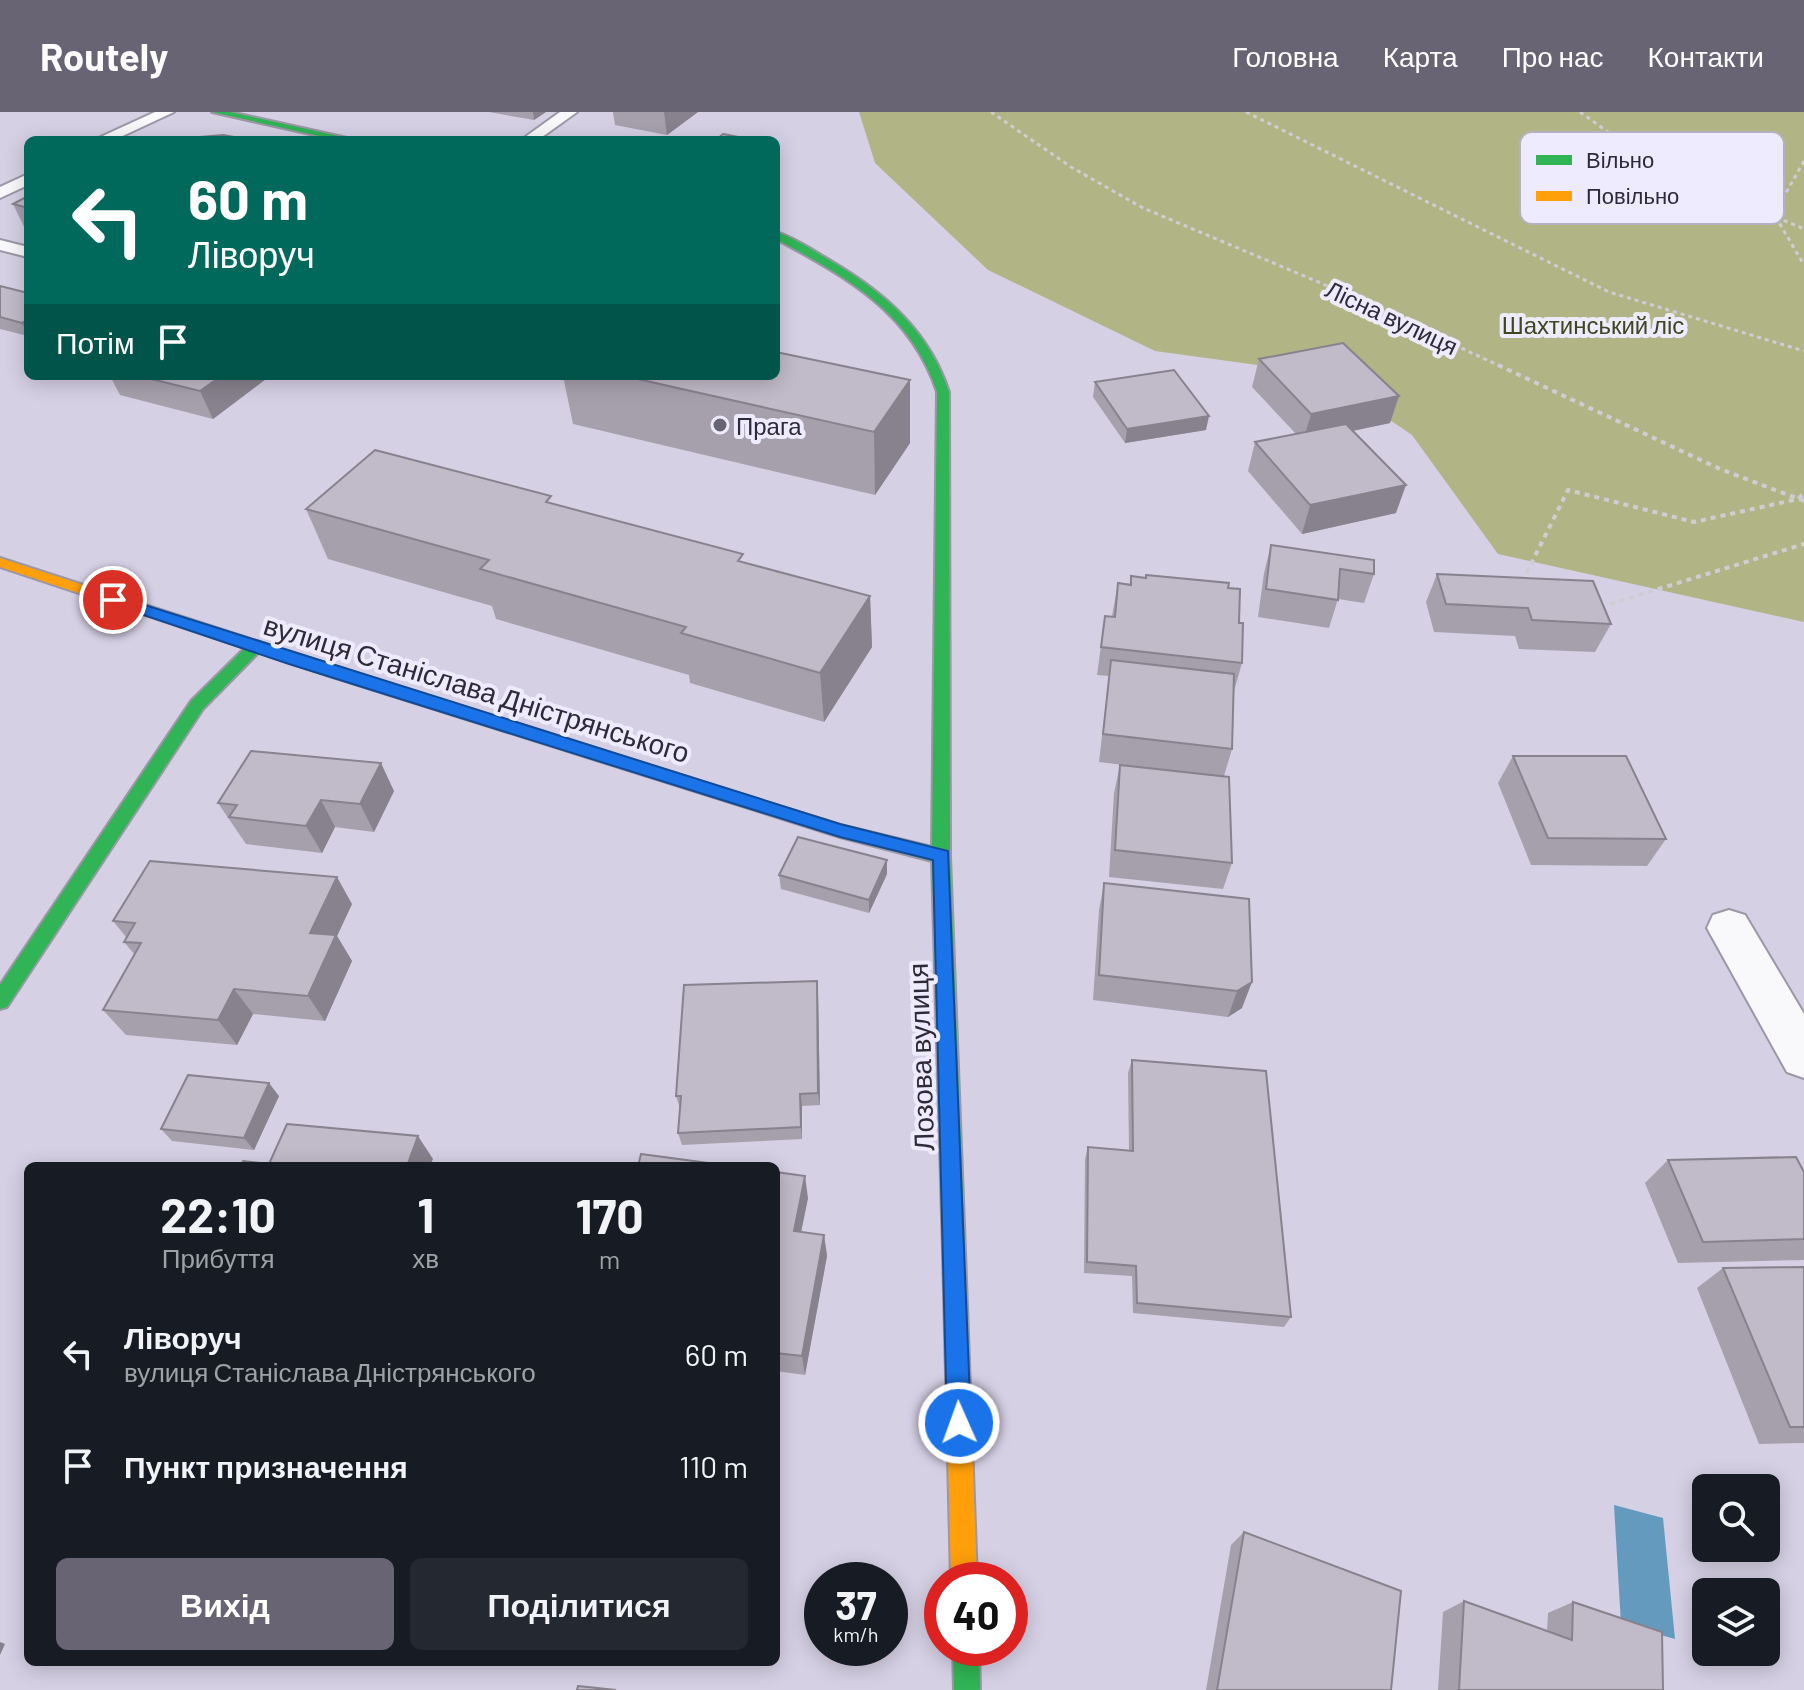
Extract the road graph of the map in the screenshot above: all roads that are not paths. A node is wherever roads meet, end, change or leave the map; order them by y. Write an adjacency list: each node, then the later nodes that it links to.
1 (167, 112): 4 (lane)
2 (217, 112): 5 (street)
3 (570, 112): 6 (lane)
4 (113, 136)
5 (332, 136)
6 (534, 136)
7 (24, 181): 8 (lane)
8 (0, 193)
9 (780, 237): 14 (street, Лозова вулиця)
10 (0, 245): 11 (lane)
11 (24, 251)
12 (0, 562): 13 (street, вулиця Станіслава Дністрянського)
13 (255, 647): 14 (street, вулиця Станіслава Дністрянського); 16 (street)
14 (941, 856): 18 (street, Лозова вулиця)
15 (1729, 928): 17 (street)
16 (0, 1001)
17 (1804, 1057)
18 (963, 1562)
19 (966, 1666): 20 (street)
20 (967, 1690)

